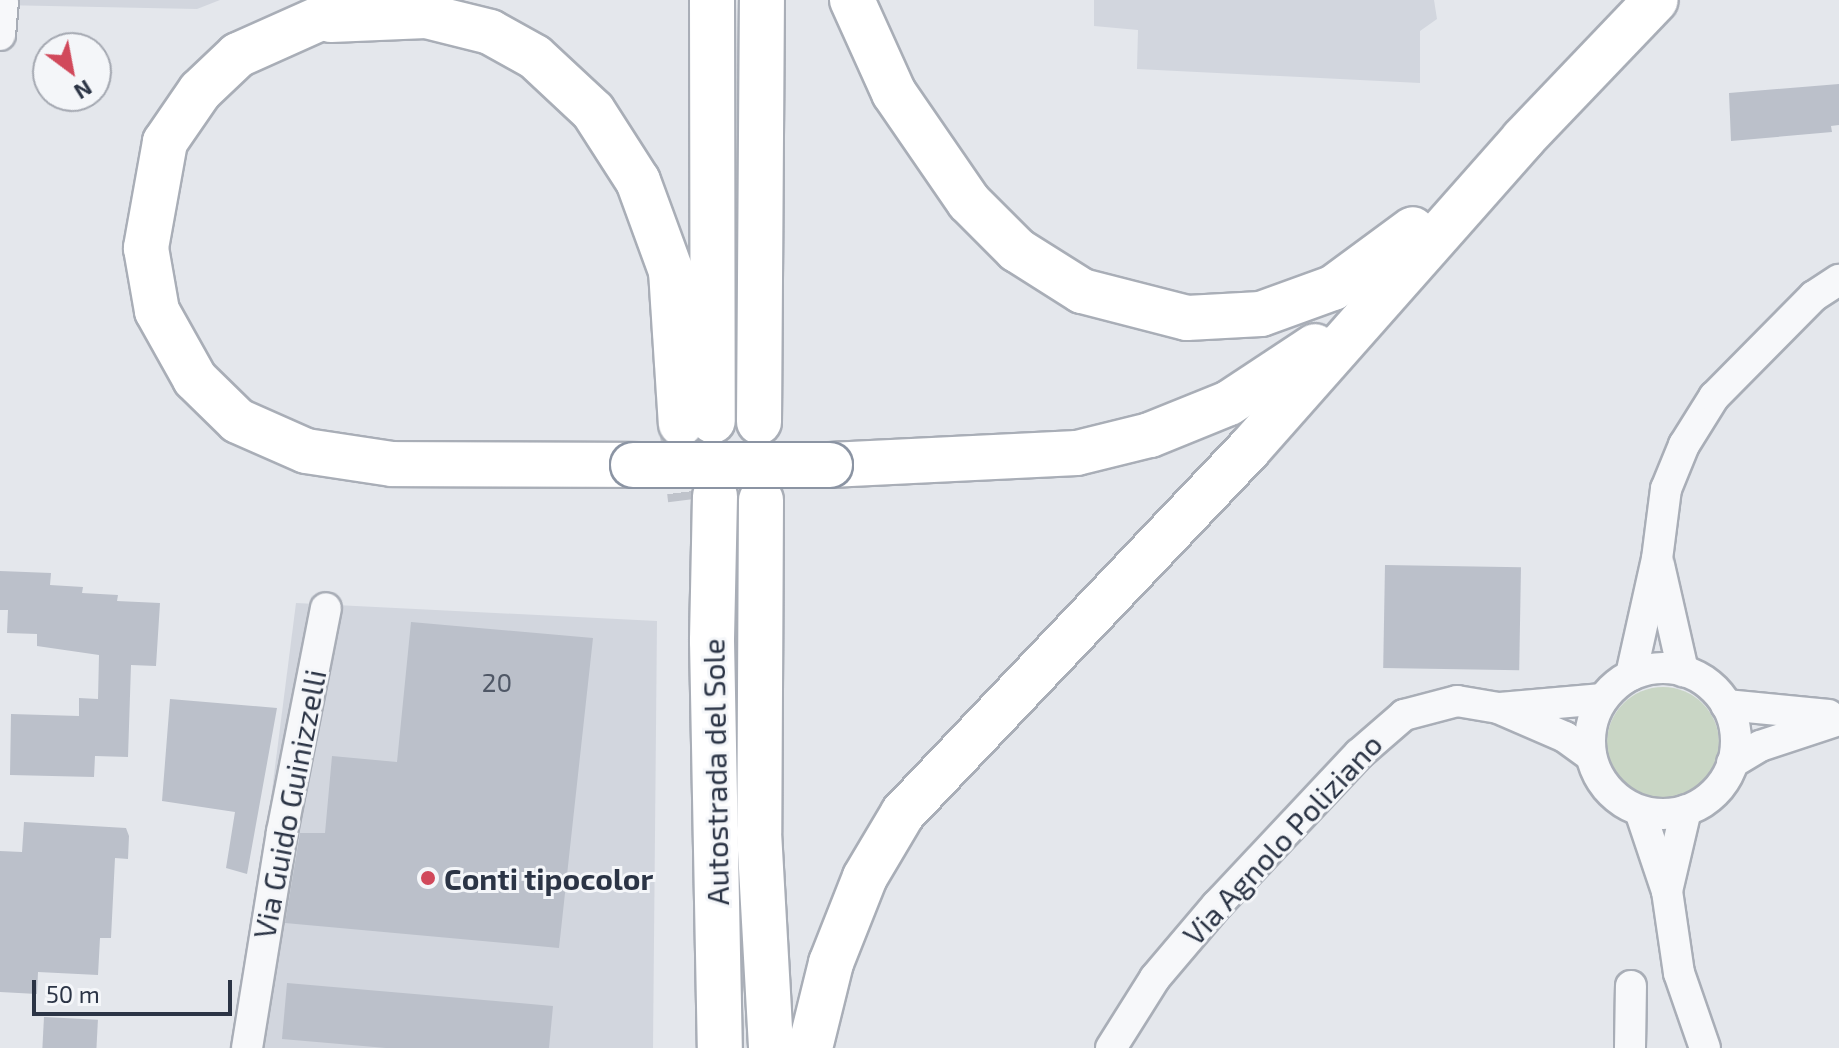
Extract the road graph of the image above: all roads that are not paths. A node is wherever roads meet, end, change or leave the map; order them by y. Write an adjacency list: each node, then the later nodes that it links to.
1 (3, 0): 8 (street)
2 (361, 0): 7 (highway)
3 (712, 0): 7 (highway)
4 (762, 0): 12 (highway)
5 (852, 0): 9 (highway)
6 (1655, 6): 9 (highway)
7 (309, 23): 10 (highway, bridge)
8 (0, 35)
9 (1523, 139): 10 (highway)
10 (1413, 260): 32 (highway)
11 (1839, 280): 15 (street)
12 (759, 422)
13 (702, 498): 30 (highway, Autostrada del Sole)
14 (761, 500): 31 (highway, Autostrada del Sole)
15 (1657, 559): 17 (street); 18 (street)
16 (326, 608): 29 (street, Via Guido Guinizzelli)
17 (1683, 671): 18 (street); 20 (street)
18 (1631, 675): 19 (street)
19 (1603, 699): 21 (street, Via Agnolo Poliziano); 23 (street)
20 (1726, 705): 22 (street); 24 (street)
21 (1498, 708): 23 (street, Via Agnolo Poliziano); 33 (street, Via Agnolo Poliziano)
22 (1839, 718): 24 (street)
23 (1591, 756): 26 (street)
24 (1732, 763): 25 (street)
25 (1686, 810): 26 (street); 27 (street)
26 (1640, 811): 27 (street)
27 (1667, 891): 35 (street)
28 (1631, 986): 34 (street)
29 (247, 1048)
30 (720, 1048)
31 (771, 1048)
32 (810, 1048)
33 (1111, 1048)
34 (1630, 1048)
35 (1705, 1048)

